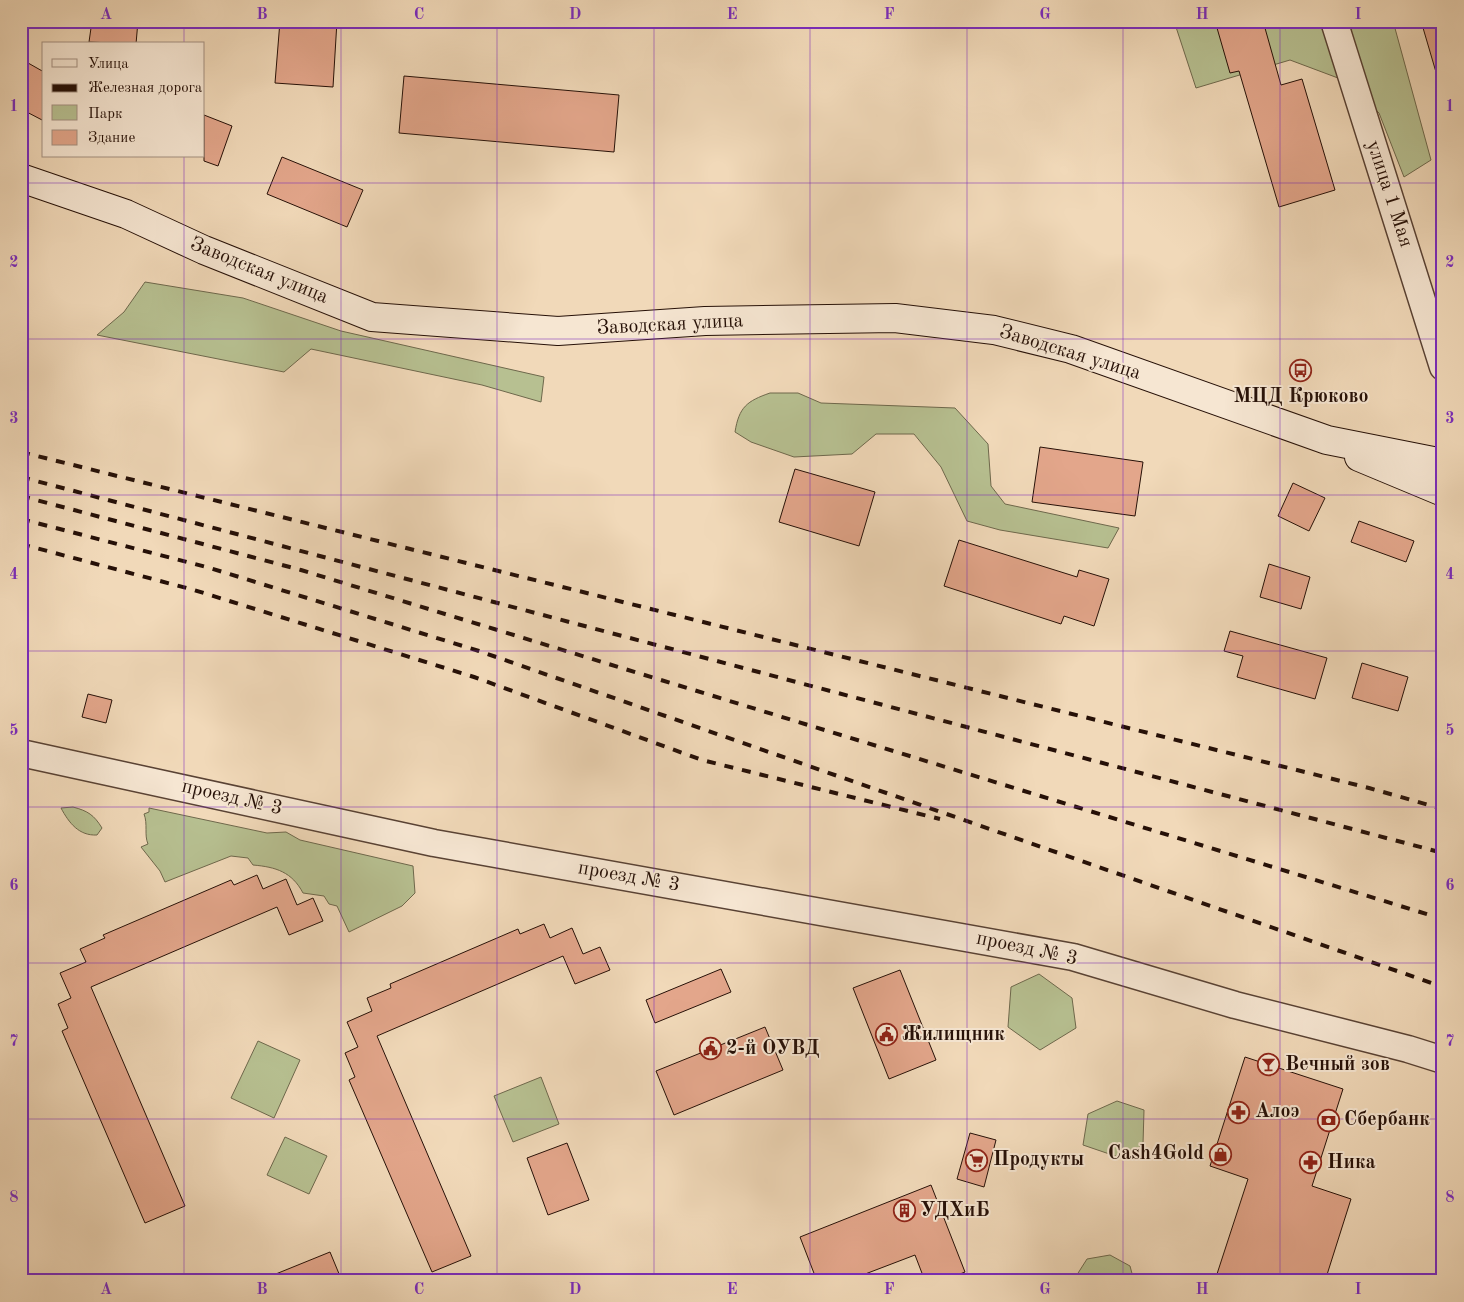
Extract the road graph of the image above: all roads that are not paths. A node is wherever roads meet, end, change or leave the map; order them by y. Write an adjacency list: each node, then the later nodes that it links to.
1 (1334, 21): 3 (street, улица 1 Мая)
2 (21, 178): 4 (main road, Заводская улица)
3 (1443, 367)
4 (1327, 440): 5 (main road, Заводская улица); 6 (main road, Заводская улица)
5 (1443, 463)
6 (1443, 492)
7 (21, 753): 8 (street, проезд № 3)
8 (1443, 1060)

